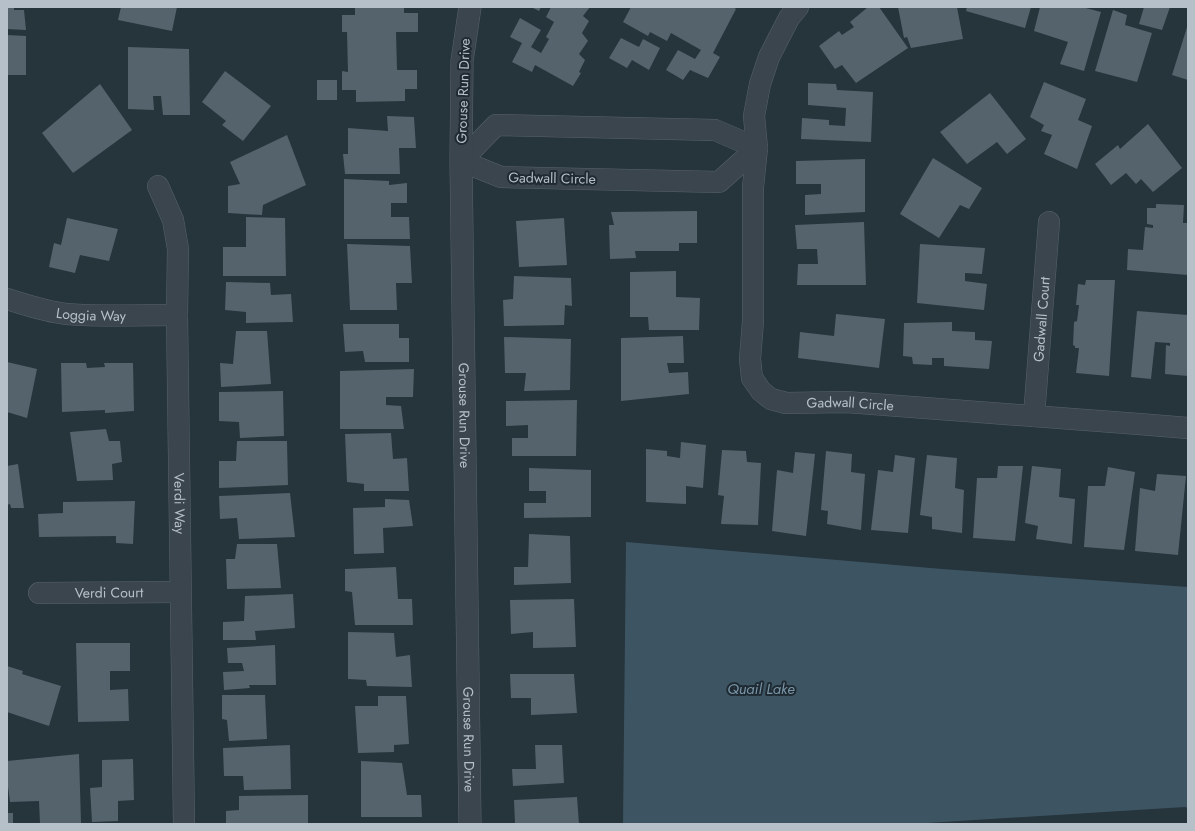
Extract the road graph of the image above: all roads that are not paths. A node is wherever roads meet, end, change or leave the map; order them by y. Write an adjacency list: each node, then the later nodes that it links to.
1 (470, 7): 4 (street, Grouse Run Drive)
2 (798, 7): 3 (street, Gadwall Circle)
3 (757, 148): 4 (street, Gadwall Circle); 4 (street); 9 (street, Gadwall Circle)
4 (460, 161): 14 (street, Grouse Run Drive)
5 (158, 186): 8 (street, Verdi Way)
6 (1049, 222): 9 (street, Gadwall Court)
7 (7, 299): 8 (street, Loggia Way)
8 (177, 315): 11 (street, Verdi Way)
9 (1034, 416): 10 (street, Gadwall Circle)
10 (1188, 428)
11 (180, 592): 12 (street, Verdi Court); 13 (street, Verdi Way)
12 (39, 593)
13 (184, 824)
14 (470, 824)

